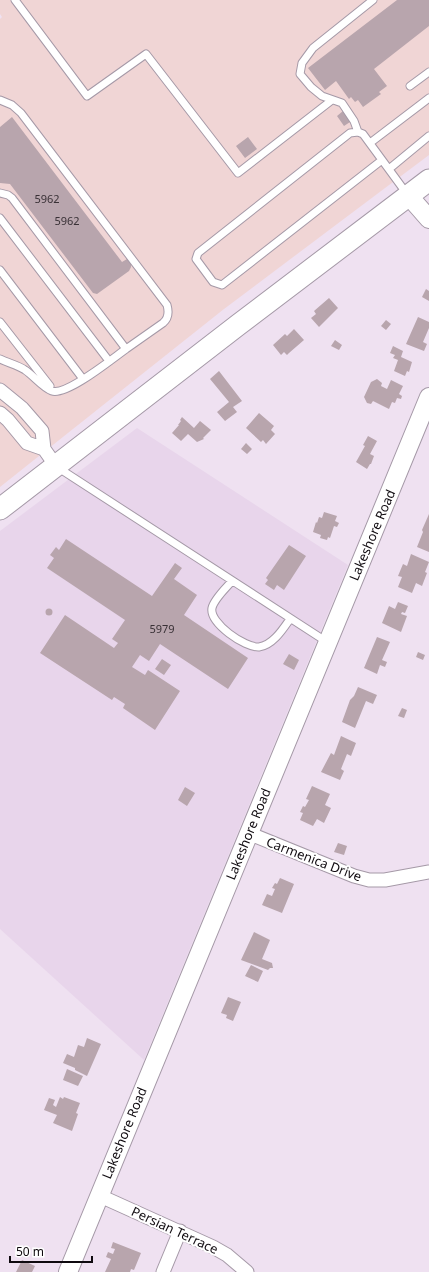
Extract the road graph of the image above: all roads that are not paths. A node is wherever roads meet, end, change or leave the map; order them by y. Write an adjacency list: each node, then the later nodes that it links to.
1 (15, 0): 7 (lane)
2 (373, 0): 7 (lane)
3 (429, 72): 4 (lane)
4 (410, 86)
5 (429, 98): 10 (lane)
6 (0, 100): 20 (lane)
7 (332, 100): 8 (lane)
8 (358, 132): 10 (lane); 11 (lane)
9 (429, 136): 12 (lane)
10 (370, 143): 11 (lane)
11 (382, 160): 12 (lane)
12 (389, 169): 15 (lane)
13 (429, 180): 15 (main road)
14 (0, 193): 20 (lane)
15 (408, 195): 17 (street); 28 (main road)
16 (0, 218): 22 (lane)
17 (429, 220)
18 (0, 270): 23 (lane)
19 (0, 322): 25 (lane)
20 (126, 349): 22 (lane)
21 (0, 359): 25 (lane)
22 (109, 361): 23 (lane)
23 (83, 379): 25 (lane)
24 (0, 390): 28 (street)
25 (53, 391)
26 (429, 397): 32 (street, Lakeshore Road)
27 (0, 413): 28 (street)
28 (50, 458): 29 (main road); 30 (lane)
29 (0, 510)
30 (232, 581): 31 (lane); 31 (lane)
31 (290, 619): 32 (lane)
32 (327, 643): 33 (street, Lakeshore Road)
33 (248, 833): 34 (street, Carmenica Drive); 35 (street, Lakeshore Road)
34 (429, 872)
35 (98, 1195): 36 (street, Persian Terrace); 37 (street, Lakeshore Road)
36 (180, 1231): 38 (street); 39 (street, Persian Terrace)
37 (68, 1272)
38 (162, 1272)
39 (247, 1272)

